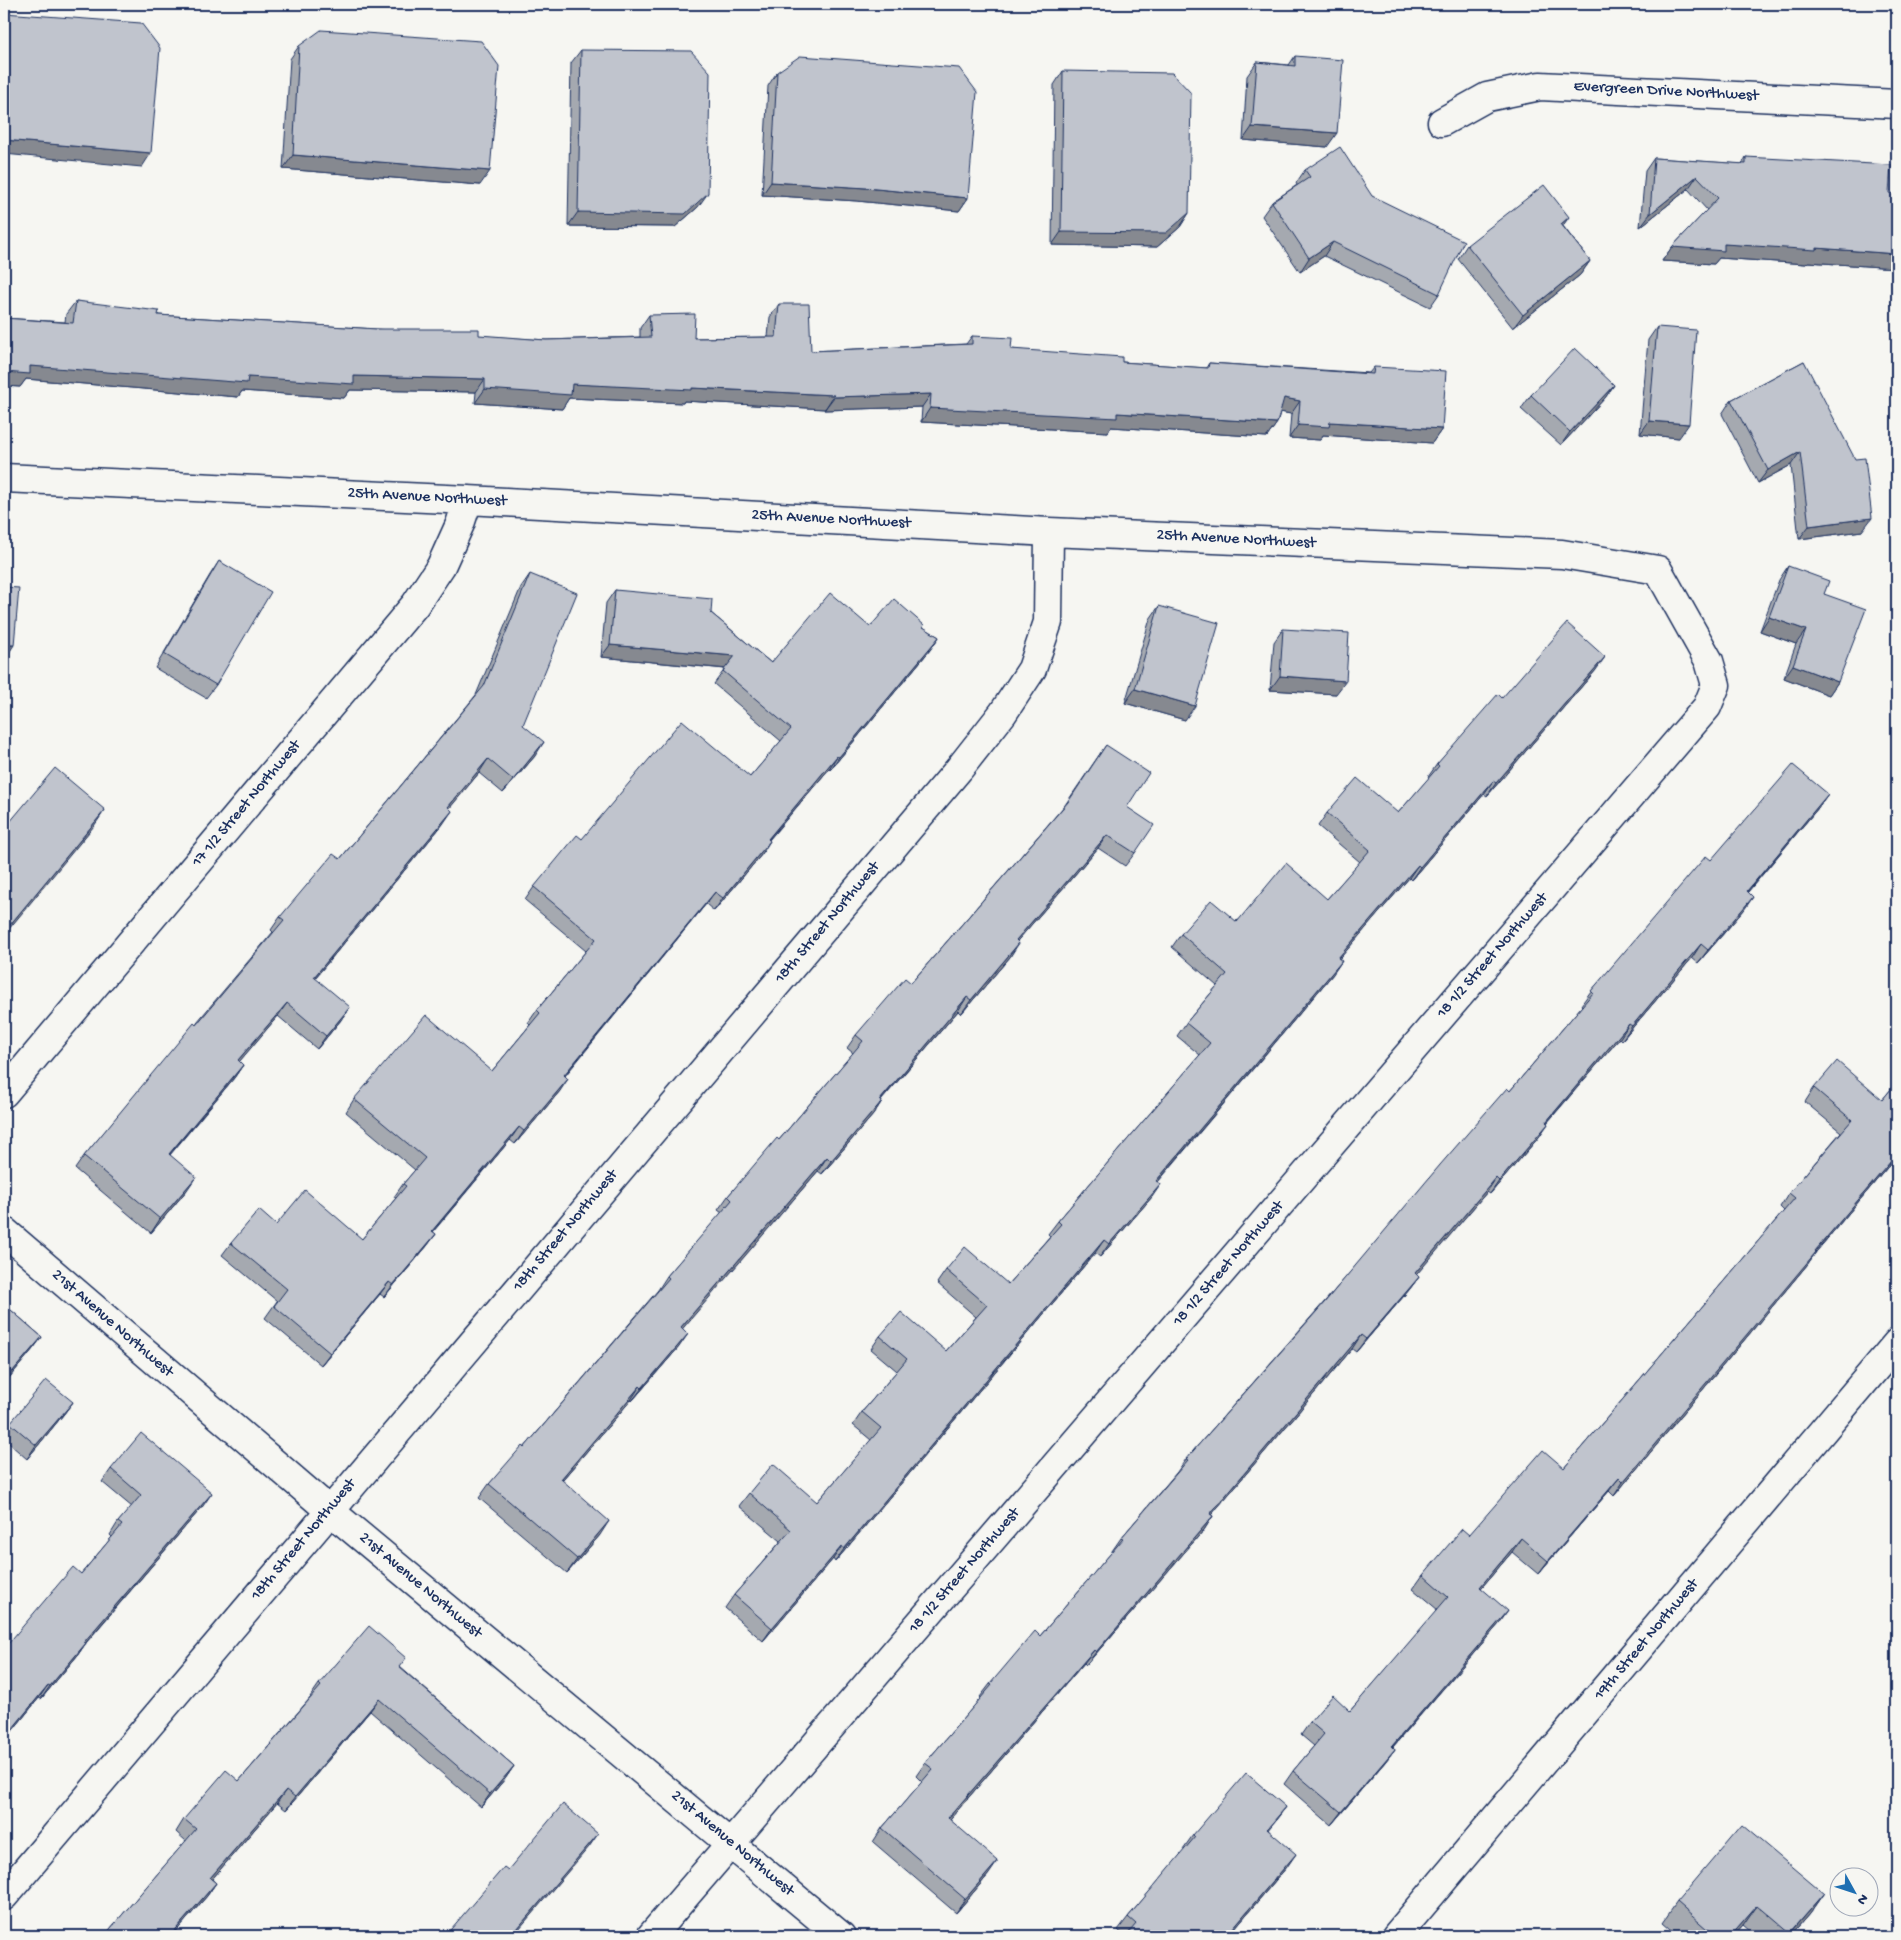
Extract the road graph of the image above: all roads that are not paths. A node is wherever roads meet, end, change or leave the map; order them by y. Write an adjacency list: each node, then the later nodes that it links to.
1 (1897, 104): 2 (street, Evergreen Drive Northwest)
2 (1442, 122)
3 (4, 478): 4 (street, 25th Avenue Northwest)
4 (468, 500): 5 (street, 25th Avenue Northwest); 7 (street, 17 1/2 Street Northwest)
5 (1049, 532): 6 (street, 25th Avenue Northwest); 10 (street, 18th Street Northwest)
6 (1658, 570): 11 (street, 18 1/2 Street Northwest)
7 (4, 1093)
8 (4, 1231): 10 (street, 21st Avenue Northwest)
9 (1897, 1343): 15 (street, 19th Street Northwest)
10 (329, 1510): 11 (street, 21st Avenue Northwest); 12 (street, 18th Street Northwest)
11 (731, 1843): 13 (street, 18 1/2 Street Northwest); 14 (street, 21st Avenue Northwest)
12 (4, 1896)
13 (651, 1936)
14 (841, 1936)
15 (1396, 1936)

